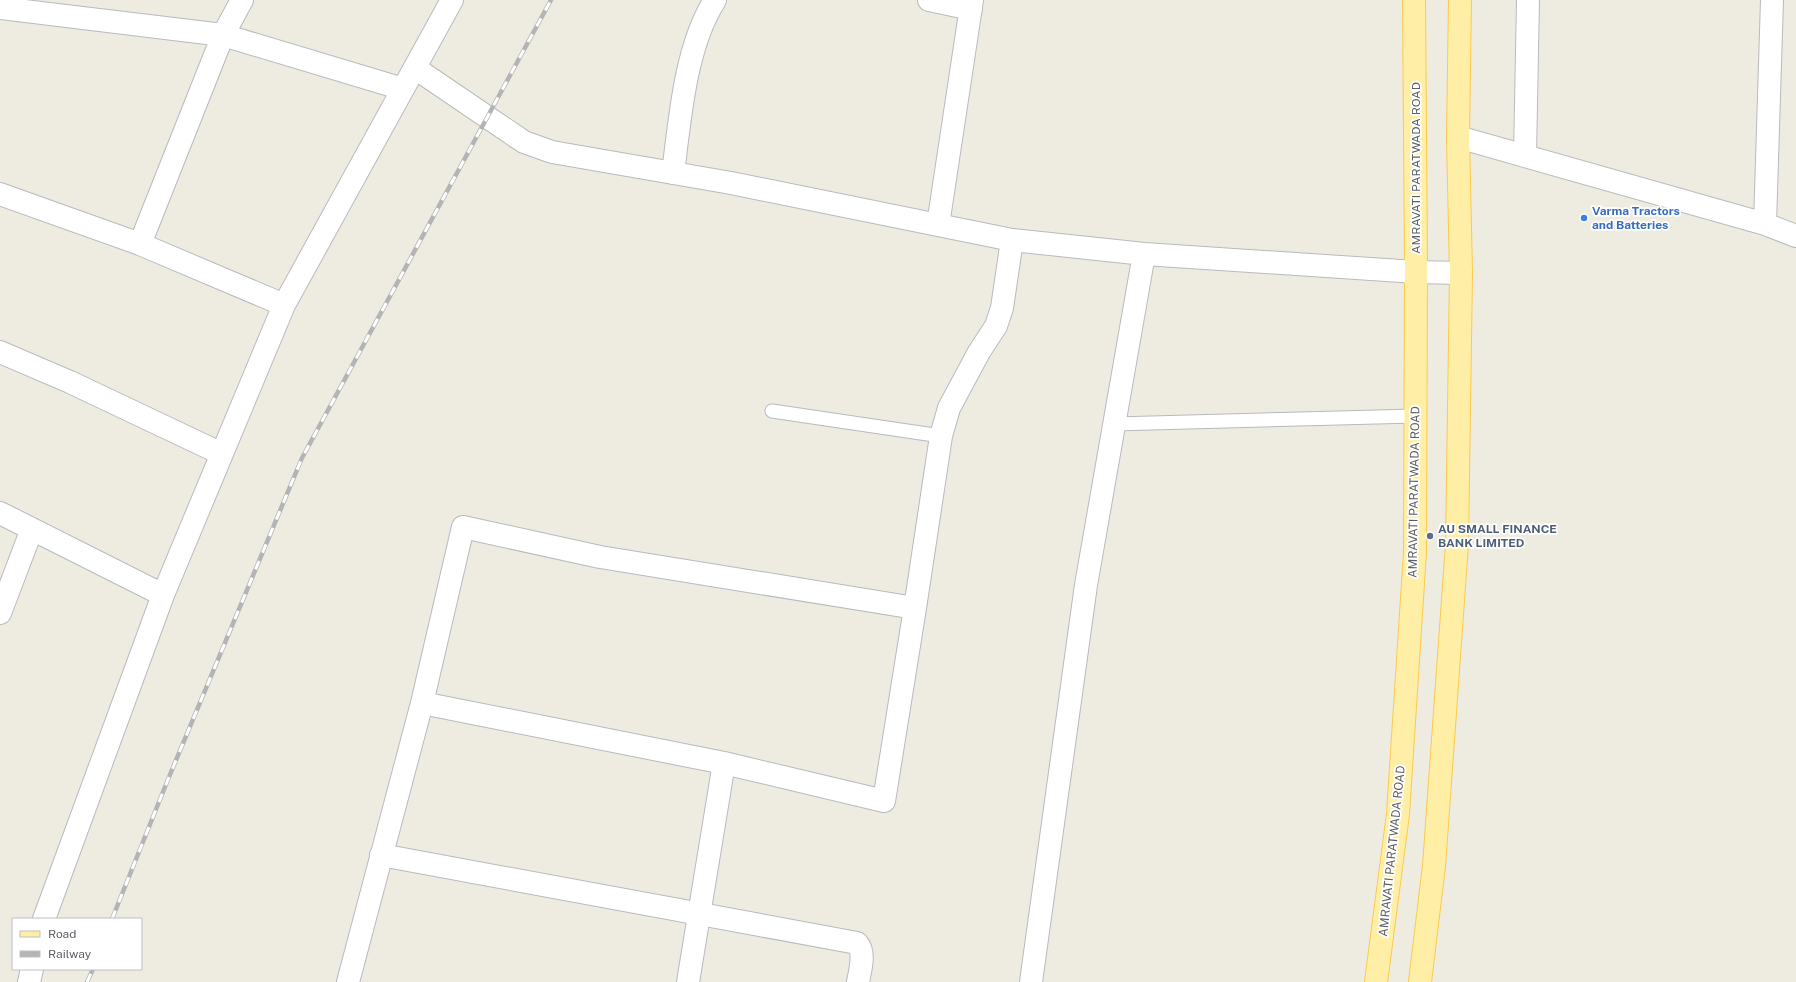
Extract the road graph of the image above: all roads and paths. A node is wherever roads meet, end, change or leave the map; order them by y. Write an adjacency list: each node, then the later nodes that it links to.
1 (242, 0): 11 (street)
2 (452, 0): 12 (street)
3 (715, 0): 16 (street)
4 (929, 0): 9 (street)
5 (1414, 0): 24 (main road, AMRAVATI PARATWADA ROAD)
6 (1460, 0): 14 (main road)
7 (1528, 0): 15 (street)
8 (1772, 0): 18 (street)
9 (972, 4): 19 (street)
10 (0, 8): 11 (street)
11 (223, 35): 13 (street); 22 (street)
12 (415, 68): 13 (street); 16 (street)
13 (403, 89): 26 (street)
14 (1458, 137): 15 (street); 25 (main road)
15 (1525, 156): 18 (street)
16 (673, 173): 19 (street)
17 (0, 194): 22 (street)
18 (1765, 224): 20 (street)
19 (938, 225): 21 (street)
20 (1796, 236)
21 (1012, 240): 23 (street); 31 (street)
22 (140, 244): 26 (street)
23 (1144, 254): 24 (street); 30 (street)
24 (1416, 272): 25 (street); 29 (main road, AMRAVATI PARATWADA ROAD)
25 (1461, 274): 50 (main road)
26 (284, 306): 32 (street)
27 (0, 352): 32 (street)
28 (772, 411): 31 (lane)
29 (1416, 416): 30 (lane); 49 (main road, AMRAVATI PARATWADA ROAD)
30 (1114, 424): 48 (street)
31 (941, 436): 36 (street)
32 (222, 454): 35 (street)
33 (0, 512): 34 (street)
34 (32, 529): 35 (street); 37 (street)
35 (163, 595): 42 (street)
36 (915, 608): 38 (street); 39 (street)
37 (0, 613)
38 (422, 703): 39 (street); 40 (street)
39 (724, 763): 41 (street)
40 (381, 854): 41 (street); 45 (street)
41 (698, 914): 46 (street); 47 (street)
42 (44, 918)
43 (32, 970): 44 (street)
44 (29, 982)
45 (348, 982)
46 (688, 982)
47 (858, 982)
48 (1031, 982)
49 (1376, 982)
50 (1420, 982)

